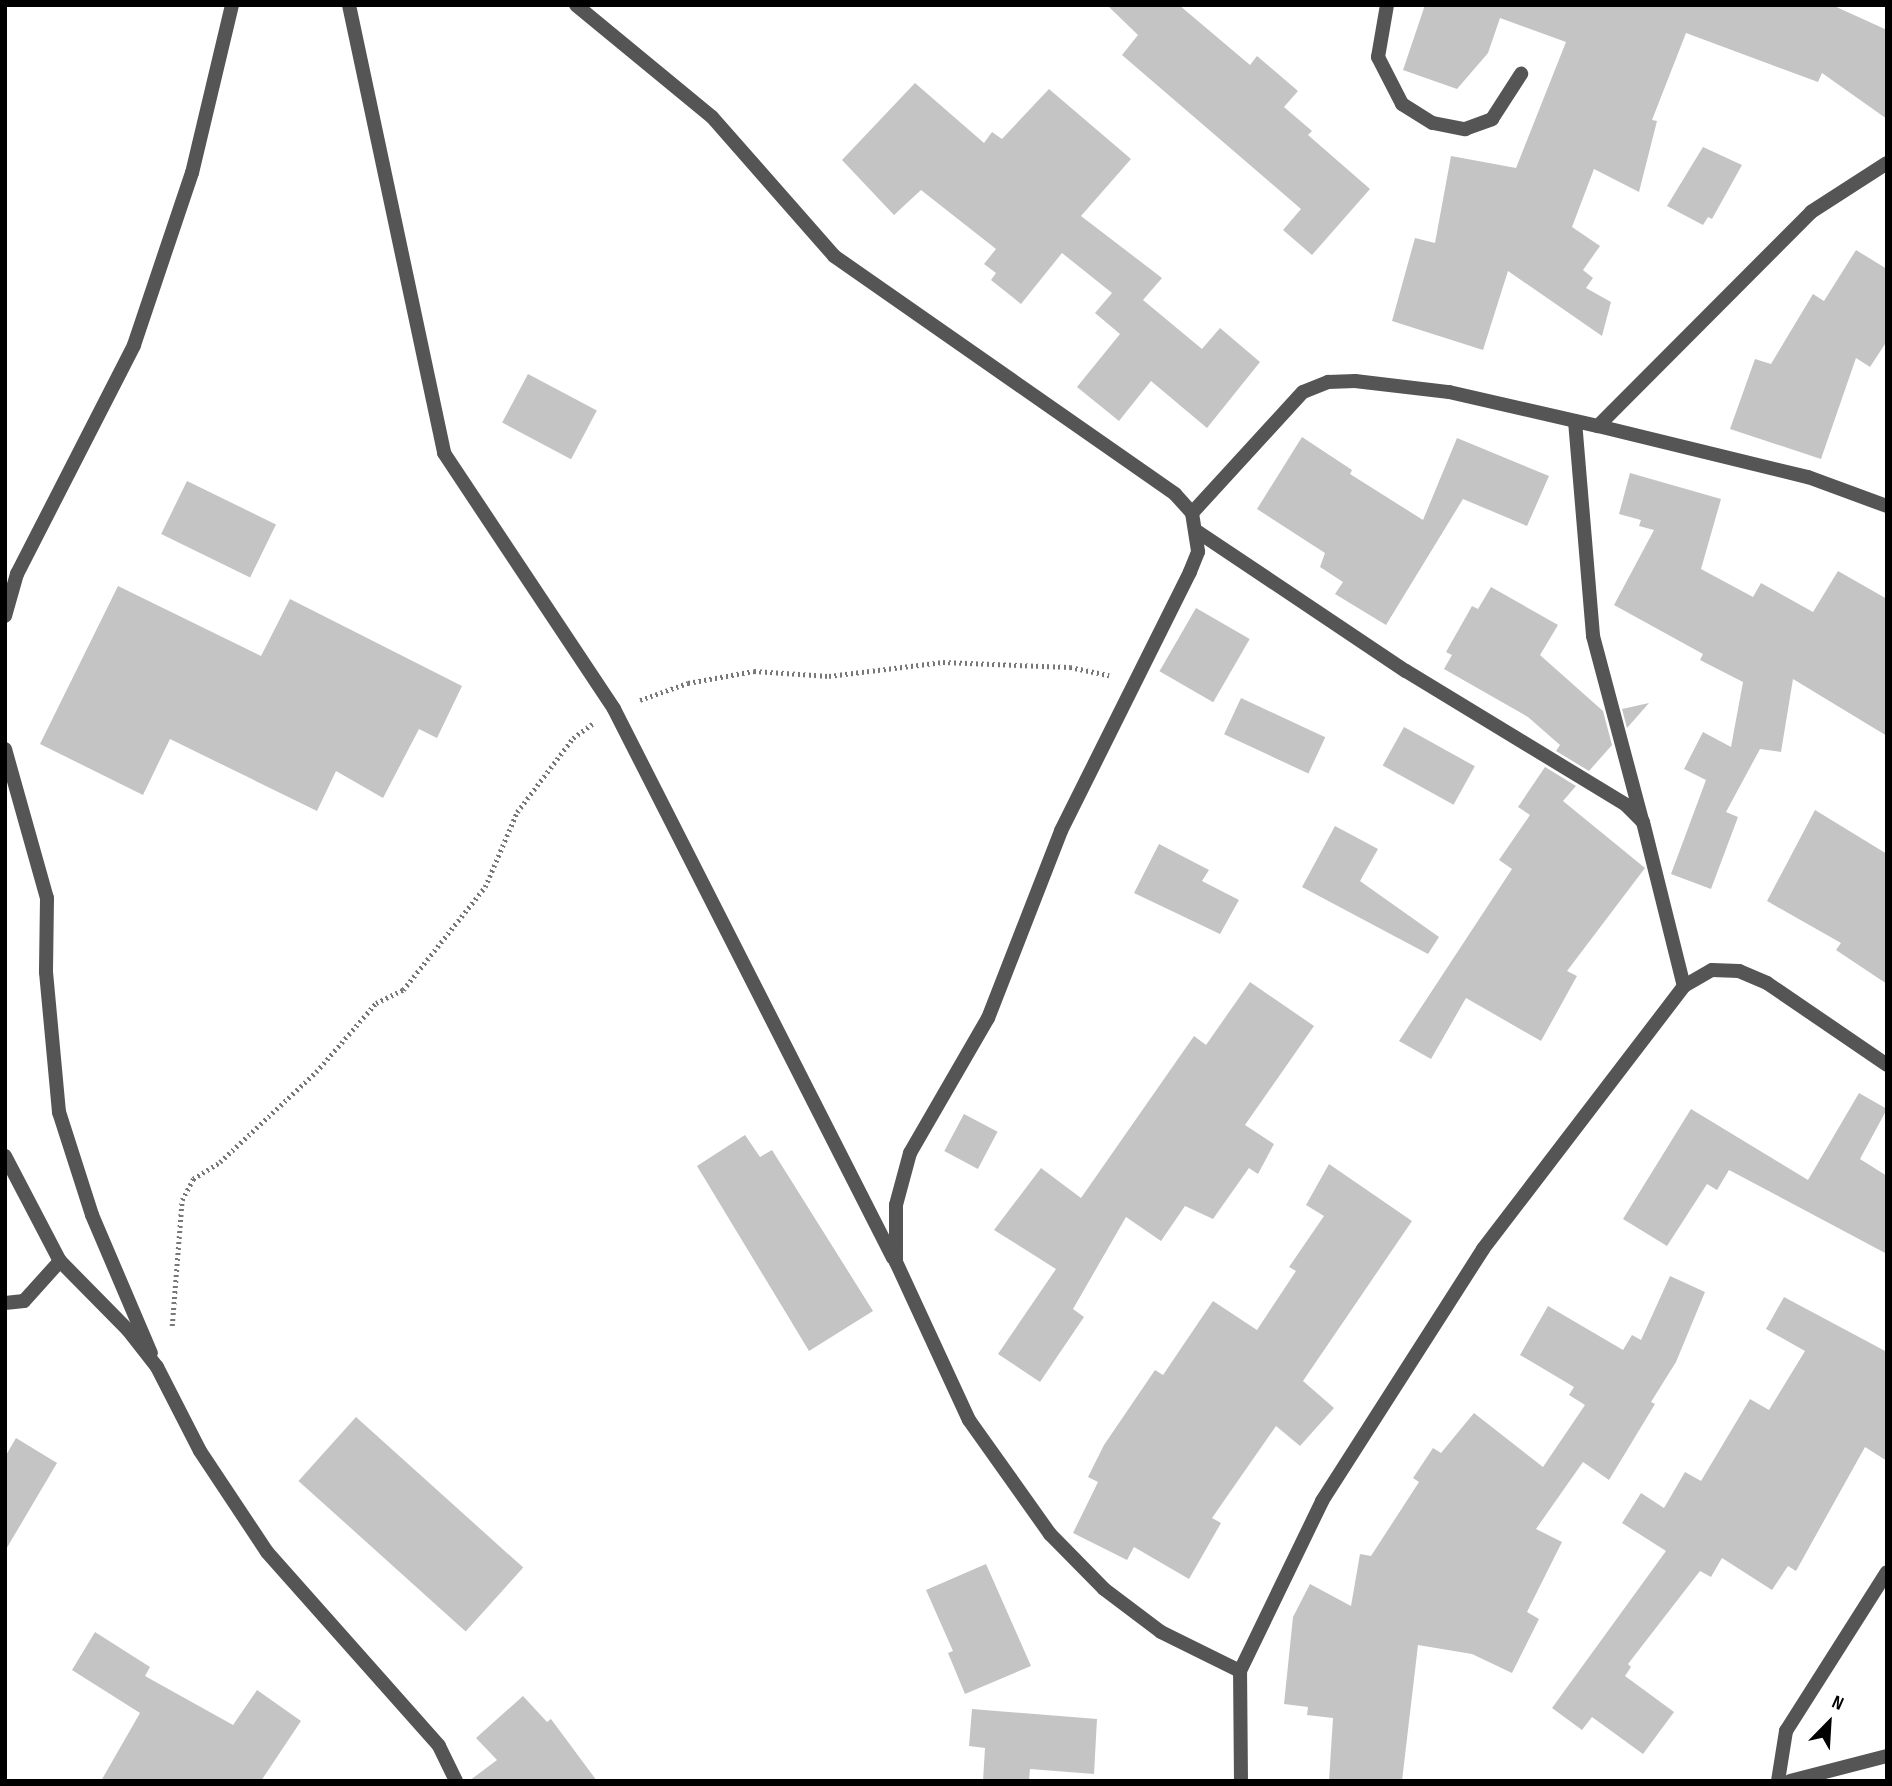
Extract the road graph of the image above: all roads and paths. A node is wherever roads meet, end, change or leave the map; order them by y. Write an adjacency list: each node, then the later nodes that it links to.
1 (232, 5): 12 (street)
2 (349, 5): 14 (street)
3 (576, 5): 10 (street)
4 (1387, 5): 5 (street)
5 (1521, 75)
6 (1887, 163): 8 (street)
7 (1575, 421): 8 (street); 10 (street); 16 (street)
8 (1598, 426): 9 (street)
9 (1887, 506)
10 (1192, 513): 11 (street)
11 (1198, 531): 13 (street); 16 (street)
12 (5, 616)
13 (1133, 679): 14 (path); 21 (street)
14 (614, 709): 21 (street); 23 (path)
15 (5, 749): 23 (street)
16 (1643, 821): 17 (street)
17 (1684, 986): 18 (street); 25 (street)
18 (1887, 1065)
19 (5, 1156): 20 (street)
20 (60, 1261): 22 (street); 23 (street)
21 (896, 1262): 25 (street)
22 (5, 1303)
23 (156, 1367): 27 (street)
24 (1887, 1572): 29 (street)
25 (1240, 1671): 28 (street)
26 (1887, 1756): 30 (street)
27 (456, 1781)
28 (1241, 1781)
29 (1778, 1781)
30 (1790, 1781)

